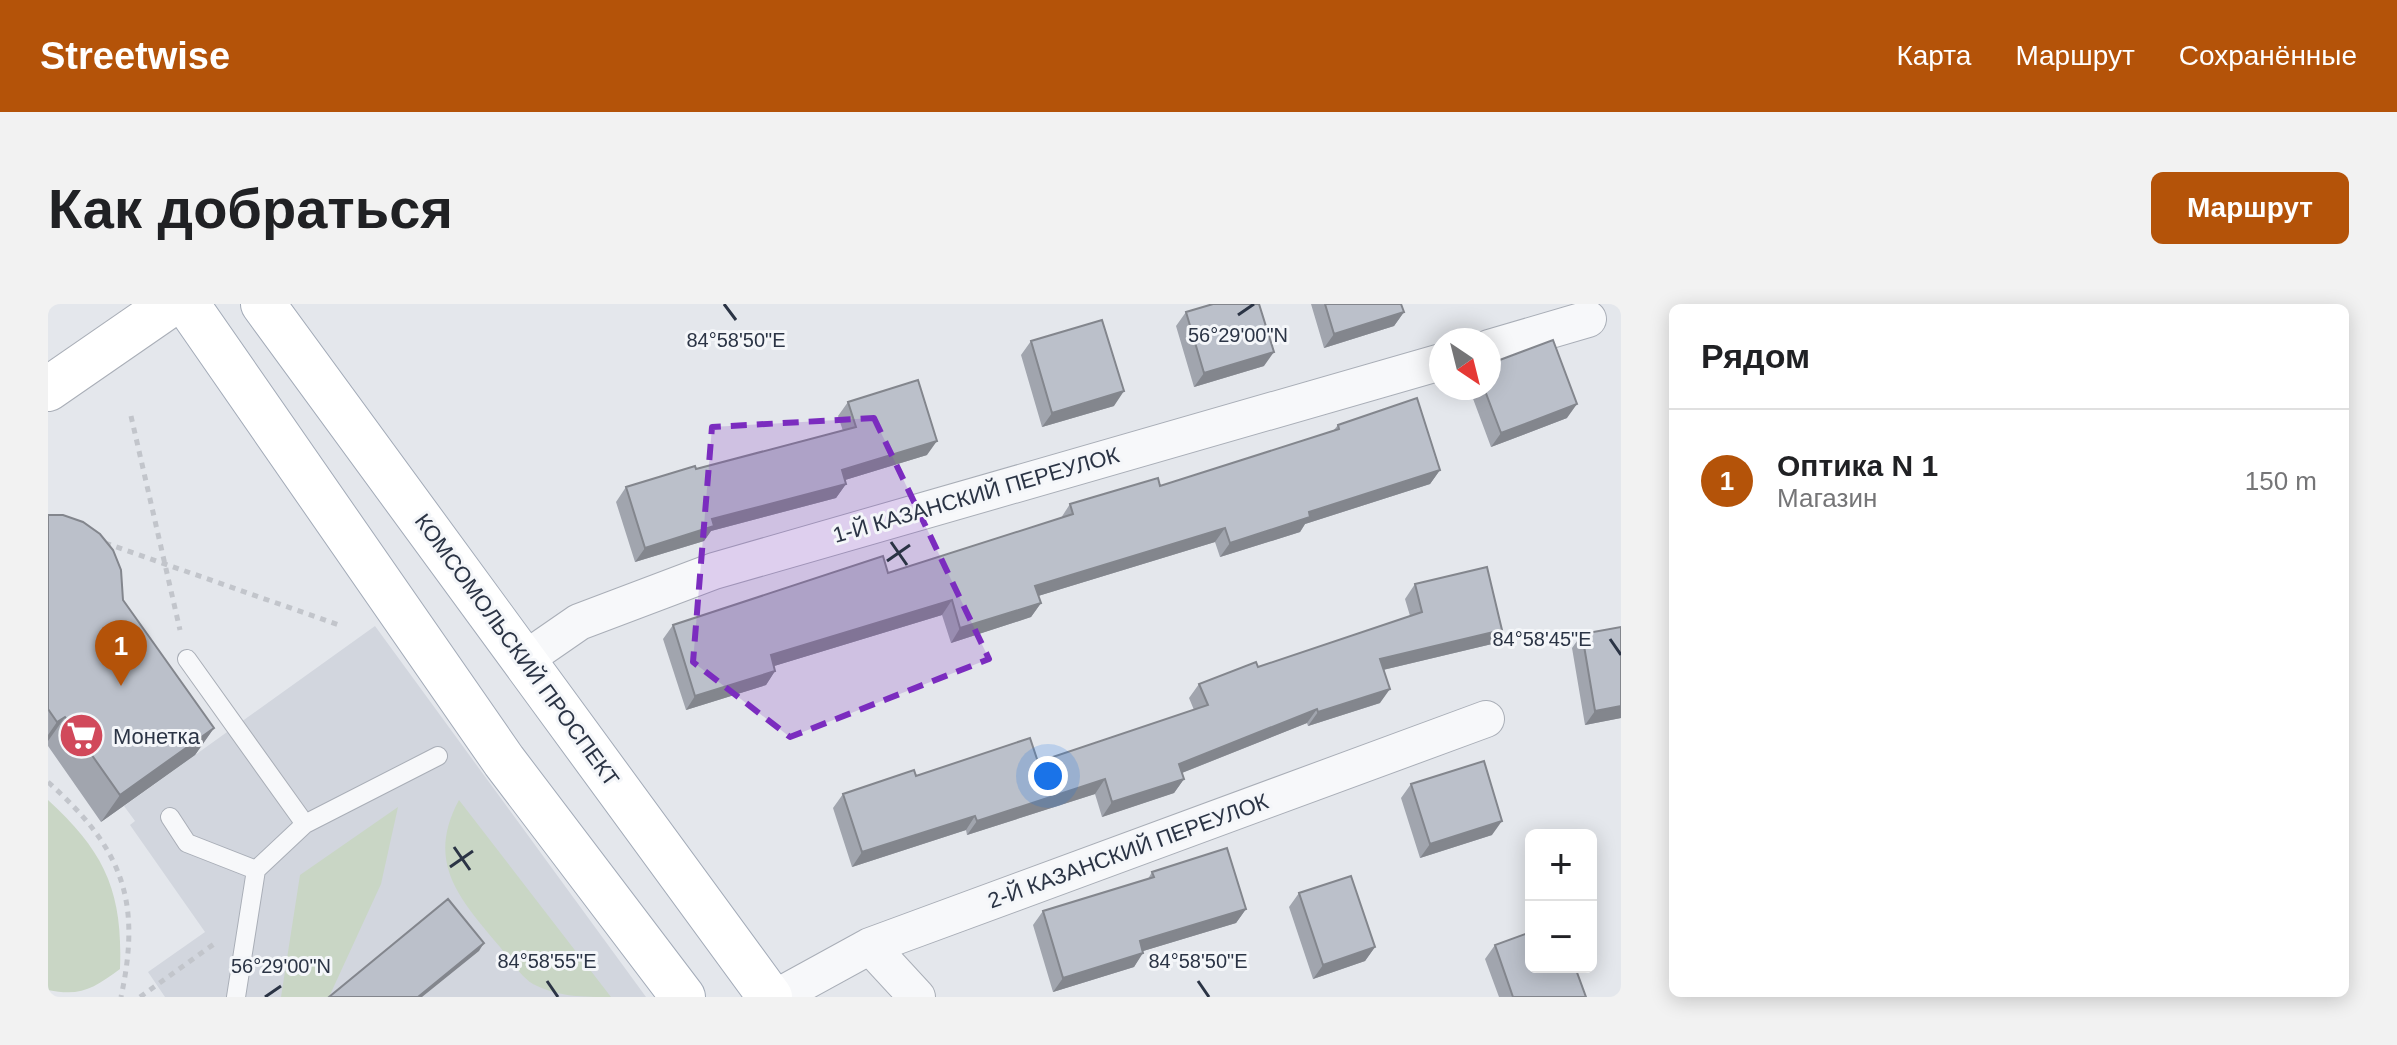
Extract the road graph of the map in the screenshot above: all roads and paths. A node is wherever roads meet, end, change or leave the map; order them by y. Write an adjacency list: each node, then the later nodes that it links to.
1 (171, 304): 7 (main road)
2 (187, 304): 25 (main road)
3 (263, 304): 13 (main road, КОМСОМОЛЬСКИЙ ПРОСПЕКТ)
4 (1588, 319): 5 (street)
5 (1501, 344)
6 (1429, 365): 13 (street, 1-Й КАЗАНСКИЙ ПЕРЕУЛОК)
7 (48, 389)
8 (131, 416): 10 (path)
9 (92, 538): 10 (path)
10 (165, 564): 11 (path); 12 (path)
11 (342, 626)
12 (187, 659): 18 (lane)
13 (524, 660): 26 (main road, КОМСОМОЛЬСКИЙ ПРОСПЕКТ)
14 (1486, 719): 20 (street, 2-Й КАЗАНСКИЙ ПЕРЕУЛОК)
15 (438, 756): 18 (lane)
16 (48, 782): 22 (path)
17 (170, 817): 19 (lane)
18 (305, 824): 19 (lane)
19 (256, 870): 24 (lane)
20 (870, 946): 27 (street, 2-Й КАЗАНСКИЙ ПЕРЕУЛОК); 28 (street)
21 (175, 972): 23 (path)
22 (121, 997)
23 (140, 997)
24 (236, 997)
25 (683, 997)
26 (770, 997)
27 (777, 997)
28 (917, 997)

